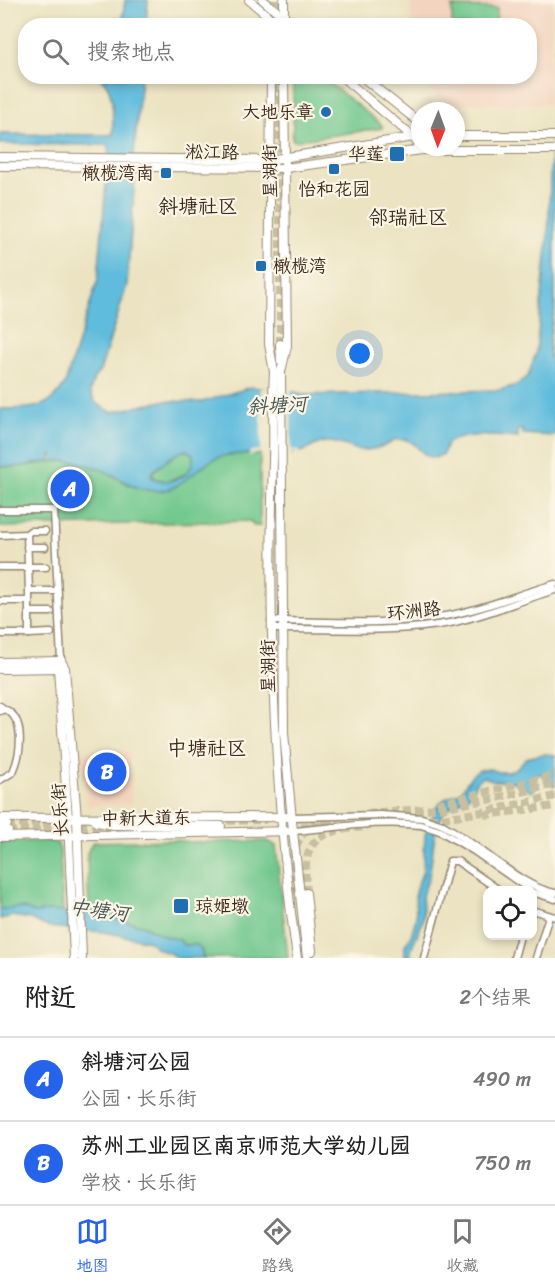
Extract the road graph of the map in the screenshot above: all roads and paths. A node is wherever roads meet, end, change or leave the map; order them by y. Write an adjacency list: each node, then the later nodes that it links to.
1 (249, 0): 5 (main road)
2 (262, 0): 4 (main road)
3 (284, 0): 7 (main road)
4 (272, 4): 6 (main road)
5 (268, 18)
6 (280, 18)
7 (283, 18)
8 (271, 84): 23 (main road, 星湖街)
9 (284, 84): 21 (main road, 星湖街)
10 (351, 84): 13 (main road)
11 (371, 84): 12 (main road)
12 (411, 116)
13 (411, 133)
14 (465, 136): 15 (main road)
15 (553, 136)
16 (411, 138): 21 (main road, 淞江路)
17 (465, 148): 18 (main road, 淞江路)
18 (553, 150)
19 (411, 151): 25 (main road, 淞江路)
20 (0, 157): 22 (main road, 淞江路)
21 (285, 157): 23 (main road, 淞江路); 25 (main road, 星湖街)
22 (102, 162): 23 (main road, 淞江路); 24 (main road, 淞江路)
23 (269, 164): 25 (main road, 淞江路); 27 (main road, 星湖街)
24 (0, 166)
25 (285, 168): 27 (main road, 星湖街)
26 (278, 344): 27 (main road, 星湖街)
27 (278, 372): 28 (main road, 星湖街)
28 (277, 454): 46 (main road, 星湖街); 47 (main road, 星湖街)
29 (0, 510): 40 (street, 长乐街)
30 (45, 531): 31 (street)
31 (27, 534): 32 (street); 33 (street)
32 (0, 535)
33 (27, 547): 34 (street); 36 (street)
34 (45, 547)
35 (0, 567): 36 (street)
36 (28, 567): 37 (street); 39 (street)
37 (46, 567)
38 (555, 584): 47 (street, 环洲路)
39 (29, 591): 40 (street); 43 (street)
40 (57, 591): 52 (street, 长乐街)
41 (555, 591): 47 (street, 环洲路)
42 (0, 601): 43 (street)
43 (29, 602): 44 (street)
44 (29, 612): 45 (street); 50 (street)
45 (51, 612)
46 (271, 625): 47 (street, 环洲路); 56 (main road, 星湖街)
47 (282, 625): 57 (main road, 星湖街)
48 (51, 633): 50 (street)
49 (0, 634): 50 (street)
50 (29, 634)
51 (0, 662): 52 (main road)
52 (61, 666): 53 (main road); 59 (main road, 长乐街)
53 (0, 669)
54 (1, 708): 55 (street)
55 (2, 777)
56 (279, 817): 57 (main road, 中新大道东); 59 (main road, 中新大道东); 63 (main road, 星湖街)
57 (292, 817): 60 (street); 64 (main road, 星湖街)
58 (0, 818): 59 (main road, 中新大道东)
59 (72, 819): 61 (main road); 65 (main road, 长乐街)
60 (422, 822): 62 (street, bridge); 64 (street)
61 (220, 826)
62 (442, 828): 68 (street); 71 (street)
63 (280, 831): 64 (main road, 中新大道东); 65 (main road, 中新大道东); 80 (main road, 星湖街)
64 (293, 831): 81 (main road, 星湖街)
65 (73, 836): 66 (main road, 中新大道东); 76 (main road, 长乐街)
66 (0, 837)
67 (492, 886): 83 (street)
68 (524, 886)
69 (306, 893): 82 (main road)
70 (537, 893): 73 (street)
71 (555, 893)
72 (292, 894): 80 (main road)
73 (555, 899)
74 (537, 912): 75 (street)
75 (552, 917): 85 (street)
76 (77, 932): 78 (main road, 长乐街); 79 (main road, 长乐街)
77 (519, 940): 84 (street)
78 (74, 958)
79 (82, 958)
80 (298, 958)
81 (307, 958)
82 (312, 958)
83 (424, 958)
84 (514, 958)
85 (536, 958)

